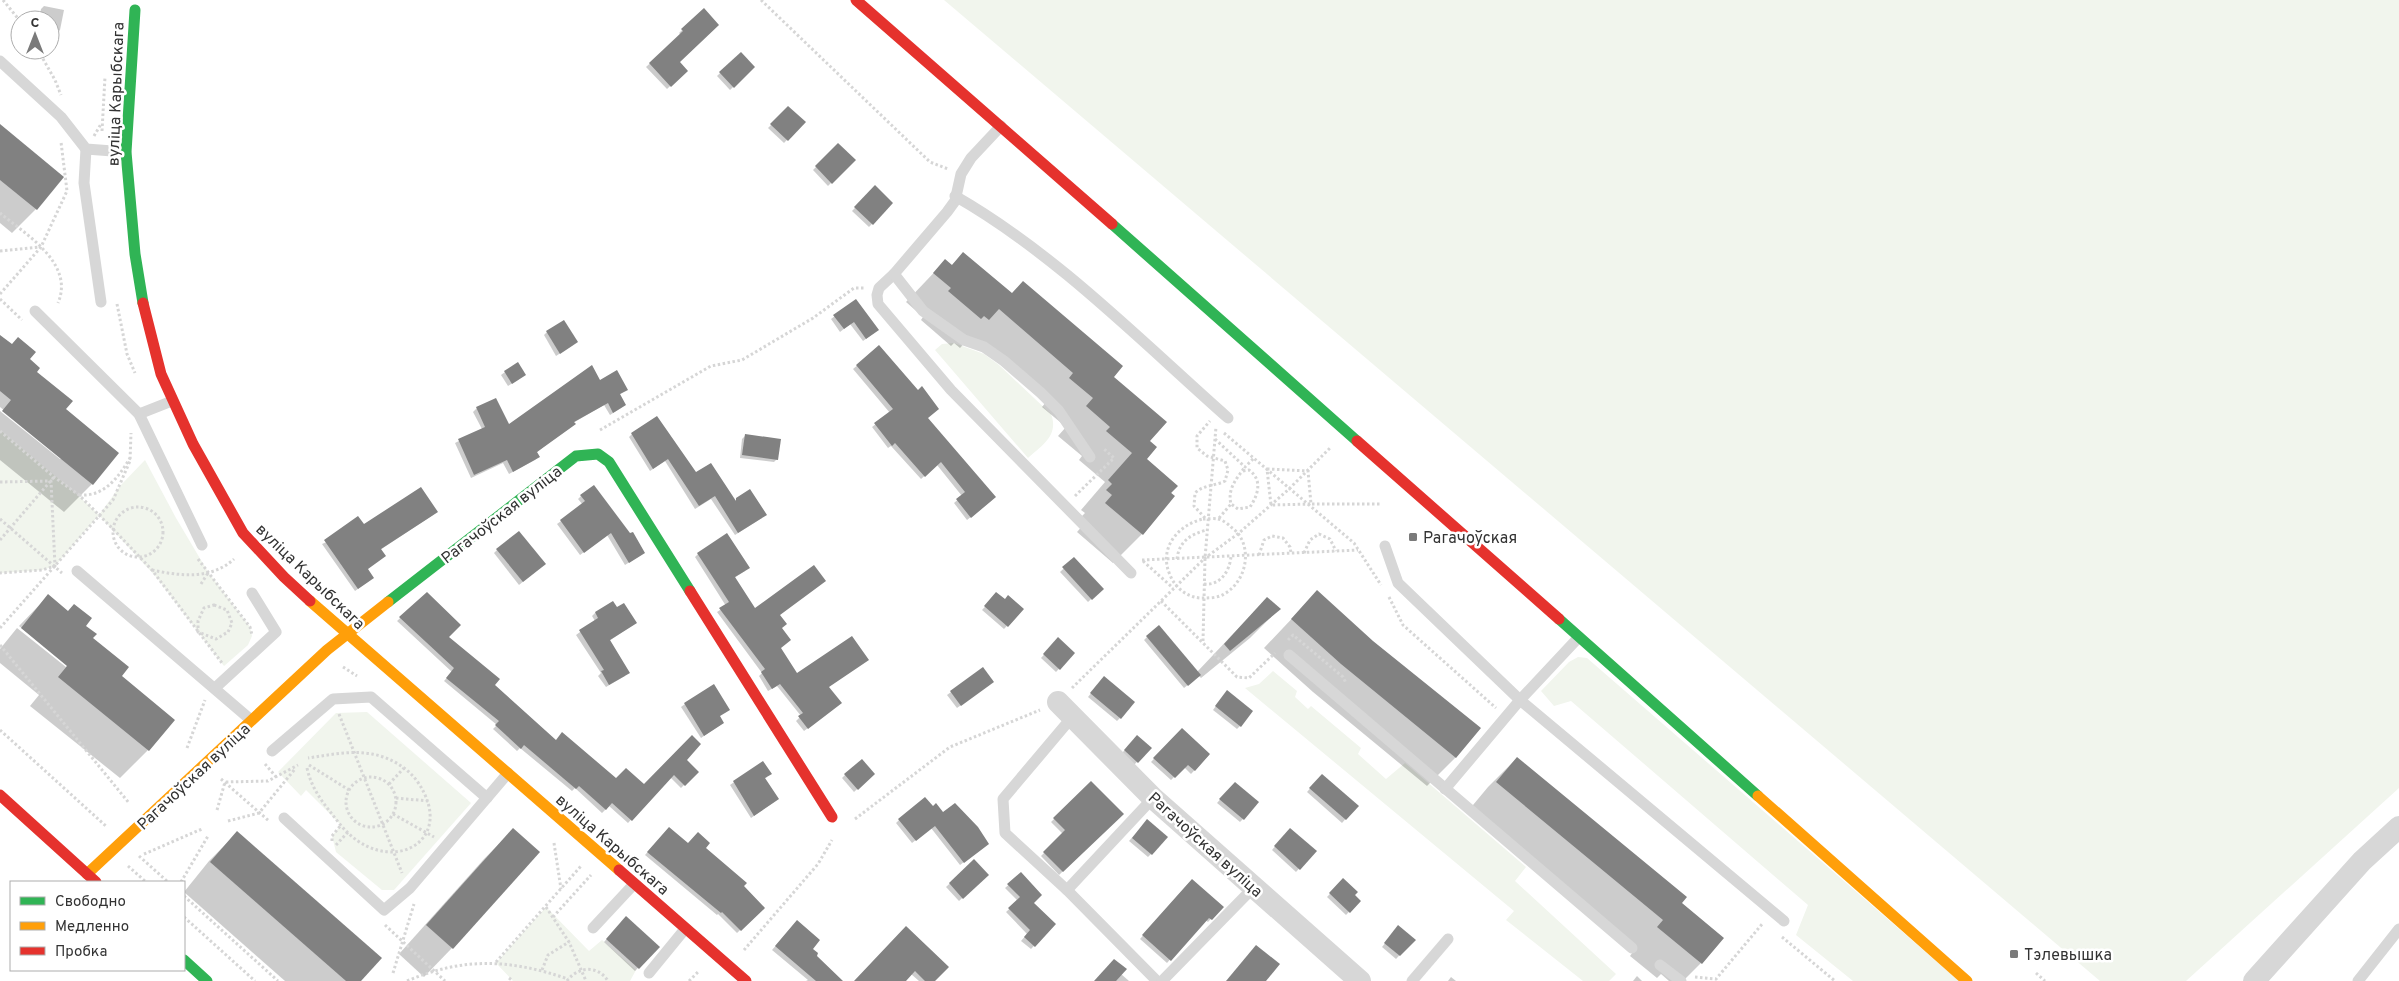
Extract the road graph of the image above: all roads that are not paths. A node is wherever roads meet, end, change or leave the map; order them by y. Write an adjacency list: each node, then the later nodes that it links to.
1 (856, 0): 4 (street)
2 (134, 5): 6 (street, вуліца Карыбскага)
3 (0, 61): 5 (lane)
4 (1001, 126): 7 (lane); 21 (street)
5 (86, 149): 6 (lane); 9 (lane)
6 (126, 152): 11 (street, вуліца Карыбскага)
7 (955, 196): 8 (lane); 13 (lane)
8 (894, 274): 14 (lane); 18 (lane)
9 (101, 302)
10 (35, 311): 12 (lane)
11 (172, 401): 12 (lane); 20 (street, вуліца Карыбскага)
12 (139, 414): 15 (lane)
13 (1228, 418)
14 (1090, 457)
15 (202, 545)
16 (1385, 546): 24 (lane)
17 (77, 571): 23 (lane)
18 (1131, 573)
19 (252, 593): 23 (lane)
20 (346, 634): 26 (street, Рагачоўская вуліца); 28 (street, вуліца Карыбскага); 33 (street, Рагачоўская вуліца)
21 (1579, 637): 24 (lane); 57 (street)
22 (1289, 656): 29 (lane)
23 (215, 688): 26 (lane)
24 (1520, 700): 29 (lane); 41 (lane)
25 (1066, 709): 32 (street, Рагачоўская вуліца); 40 (lane)
26 (252, 722): 36 (street, Рагачоўская вуліца)
27 (272, 751): 31 (lane)
28 (508, 773): 31 (lane); 38 (street, вуліца Карыбскага)
29 (1446, 789): 46 (lane)
30 (0, 795): 36 (street)
31 (487, 798): 34 (lane)
32 (1153, 798): 39 (street, Рагачоўская вуліца); 40 (lane)
33 (832, 817)
34 (284, 818)
35 (2399, 827): 58 (street)
36 (87, 874): 37 (street)
37 (95, 881)
38 (634, 884): 42 (lane); 43 (street, вуліца Карыбскага)
39 (1254, 887): 54 (lane); 55 (street, Рагачоўская вуліца)
40 (1067, 890): 53 (lane)
41 (1784, 921)
42 (593, 928)
43 (685, 929): 49 (lane); 52 (street, вуліца Карыбскага)
44 (2399, 929): 59 (lane)
45 (1448, 939): 56 (lane)
46 (1632, 948)
47 (185, 961): 51 (street)
48 (1660, 964): 50 (lane)
49 (649, 973)
50 (1683, 979)
51 (207, 981)
52 (746, 981)
53 (1157, 981)
54 (1162, 981)
55 (1360, 981)
56 (1412, 981)
57 (1967, 981)
58 (2254, 981)
59 (2358, 981)

